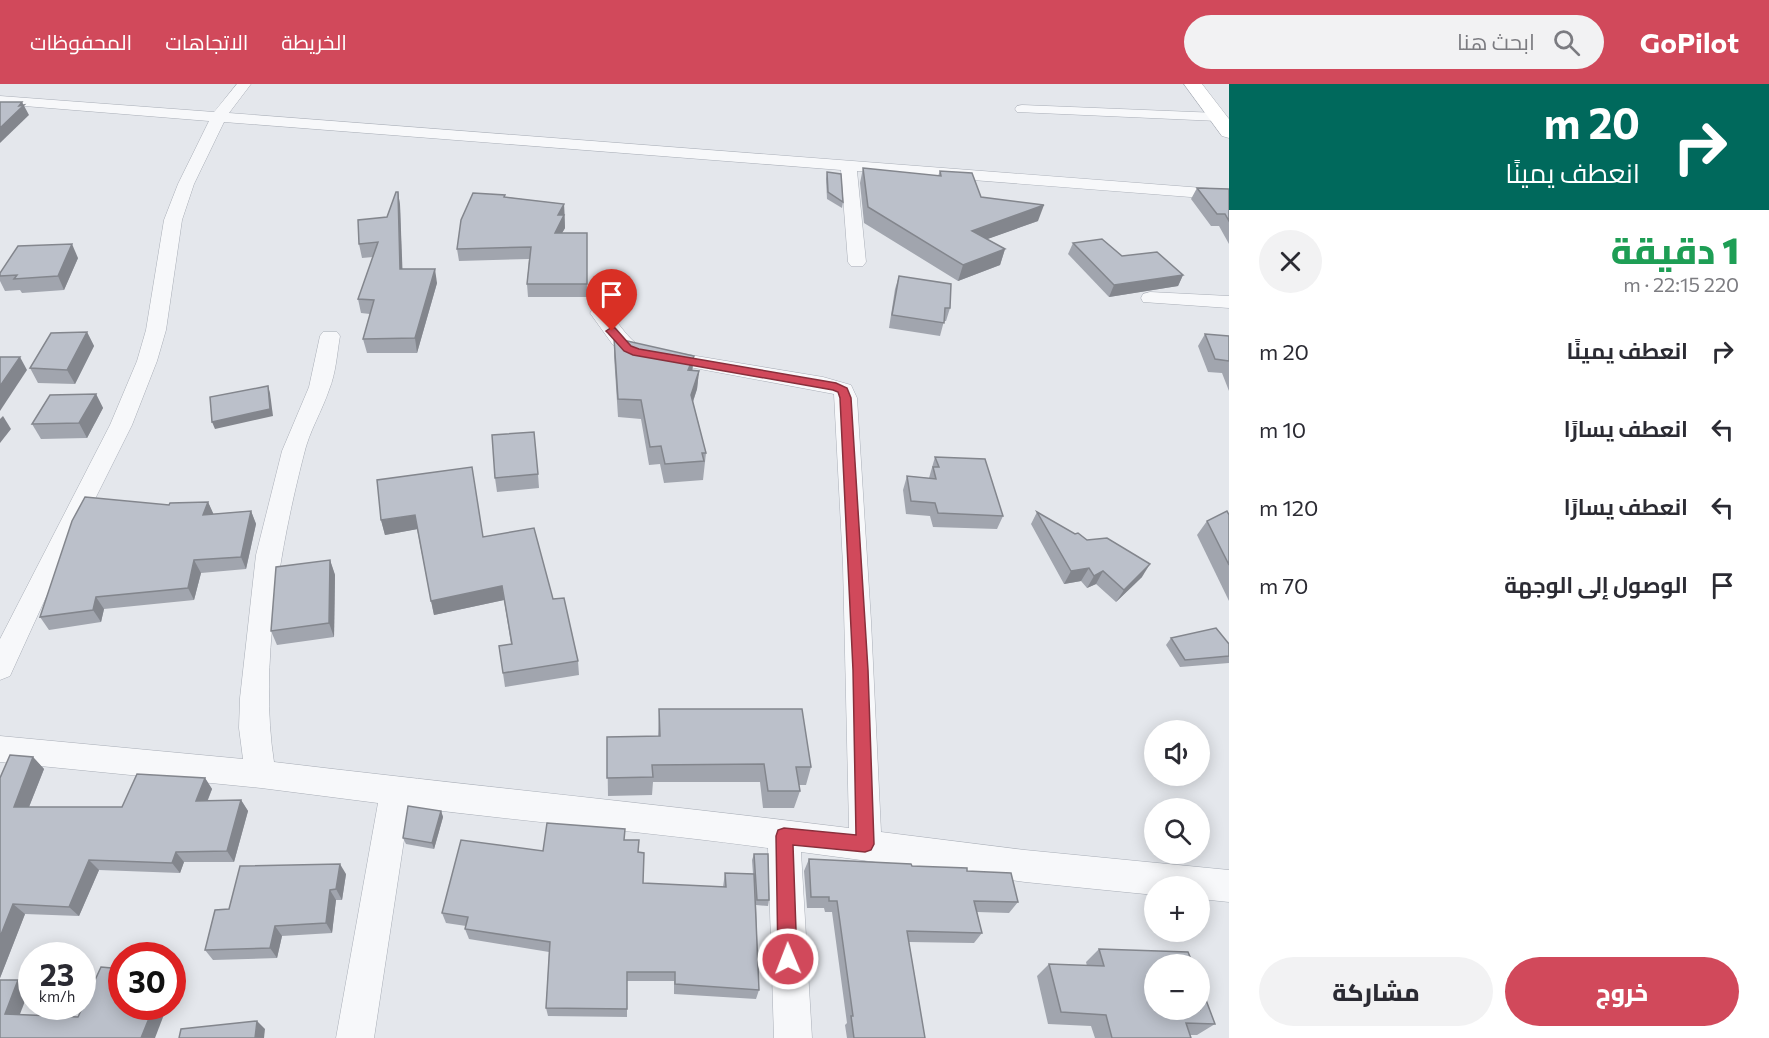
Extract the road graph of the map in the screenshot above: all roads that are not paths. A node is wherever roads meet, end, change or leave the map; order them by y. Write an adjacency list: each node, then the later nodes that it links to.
1 (244, 84): 5 (street)
2 (1193, 84): 6 (street)
3 (0, 100): 5 (street)
4 (1022, 108): 6 (street)
5 (219, 116): 7 (street); 14 (street)
6 (1223, 125)
7 (849, 166): 8 (street); 9 (street)
8 (1229, 195)
9 (857, 262)
10 (1150, 298): 11 (street)
11 (1229, 302)
12 (600, 313): 19 (street)
13 (330, 336): 16 (street)
14 (0, 669)
15 (0, 749): 16 (street)
16 (261, 774): 17 (street)
17 (396, 789): 18 (street); 21 (street)
18 (784, 836): 19 (street); 22 (street)
19 (865, 844): 20 (street)
20 (1229, 886)
21 (354, 1038)
22 (793, 1038)

